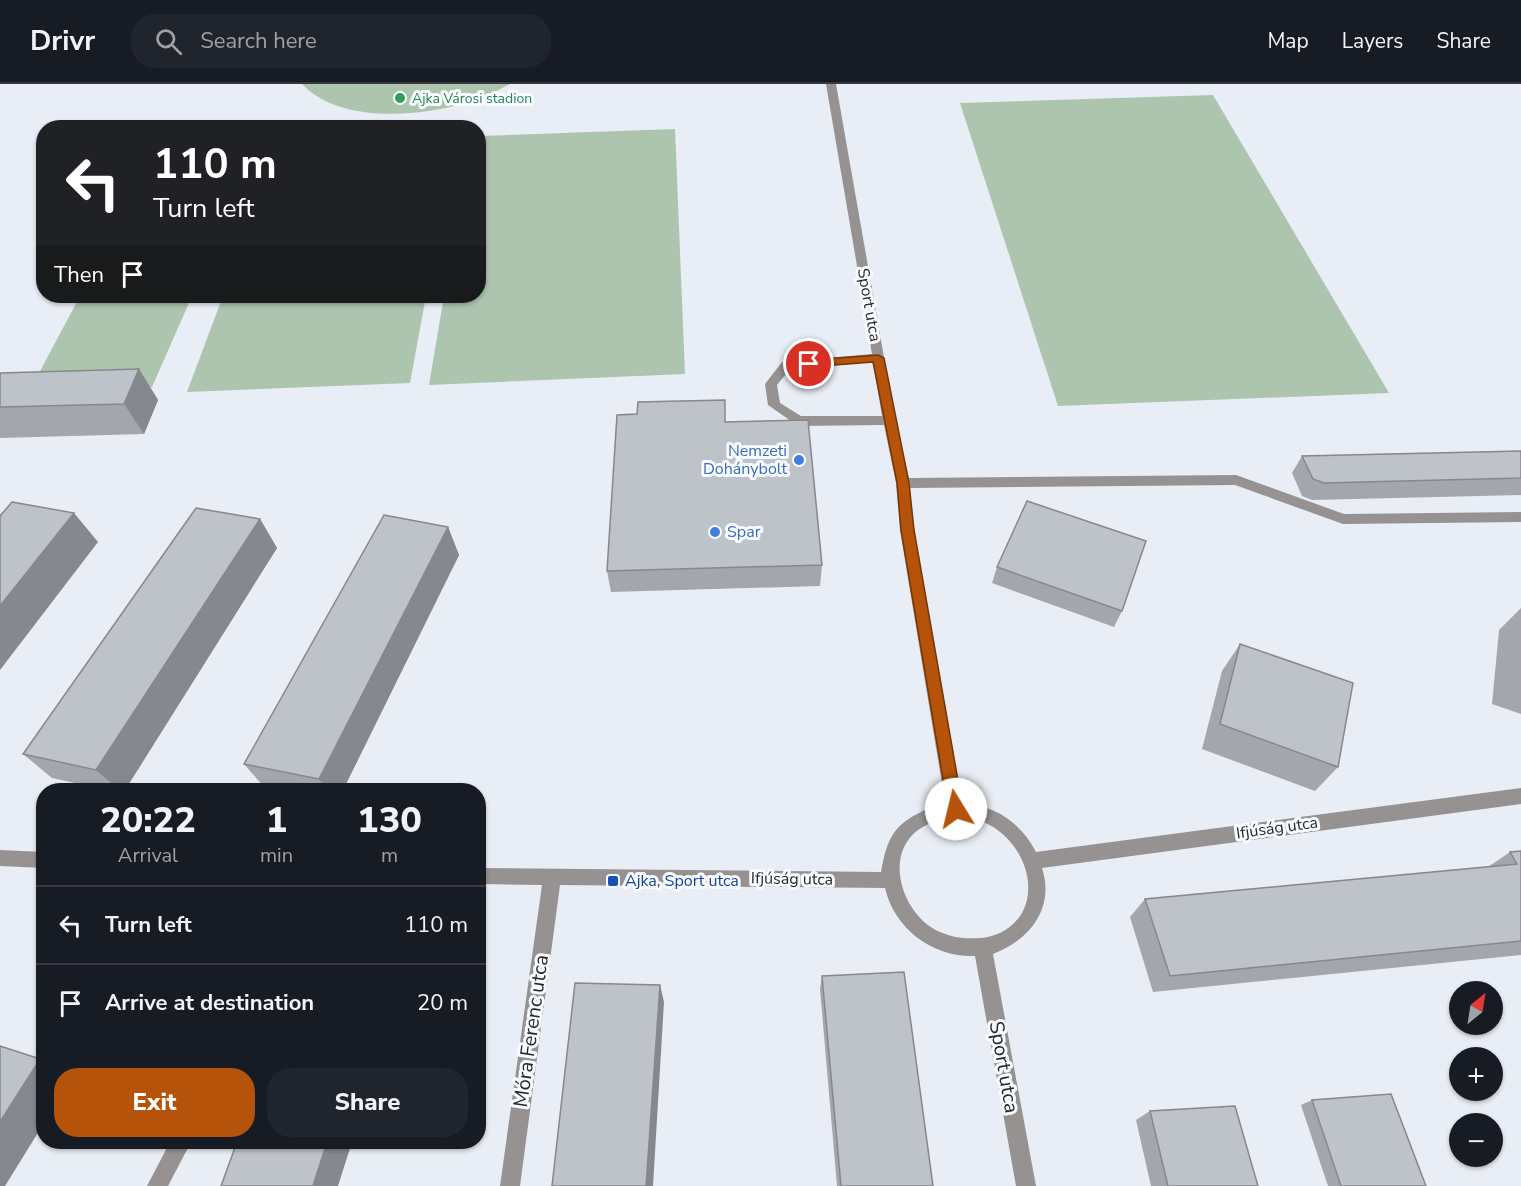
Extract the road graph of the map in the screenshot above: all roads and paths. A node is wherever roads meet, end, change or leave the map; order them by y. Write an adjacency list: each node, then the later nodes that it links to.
1 (831, 84): 2 (street, Sport utca)
2 (878, 358): 3 (street, Sport utca); 3 (street)
3 (889, 420): 4 (street, Sport utca)
4 (903, 483): 5 (street); 7 (street, Sport utca)
5 (1521, 517)
6 (1521, 796): 10 (street, Ifjúság utca)
7 (956, 809): 10 (street); 13 (street)
8 (0, 858): 9 (street)
9 (36, 860)
10 (1032, 861): 14 (street)
11 (486, 876): 12 (street, Ifjúság utca)
12 (552, 876): 13 (street, Ifjúság utca); 17 (street, Móra Ferenc utca)
13 (890, 880): 14 (street)
14 (983, 947): 18 (street, Sport utca)
15 (178, 1149): 16 (street)
16 (157, 1186)
17 (510, 1186)
18 (1026, 1186)

